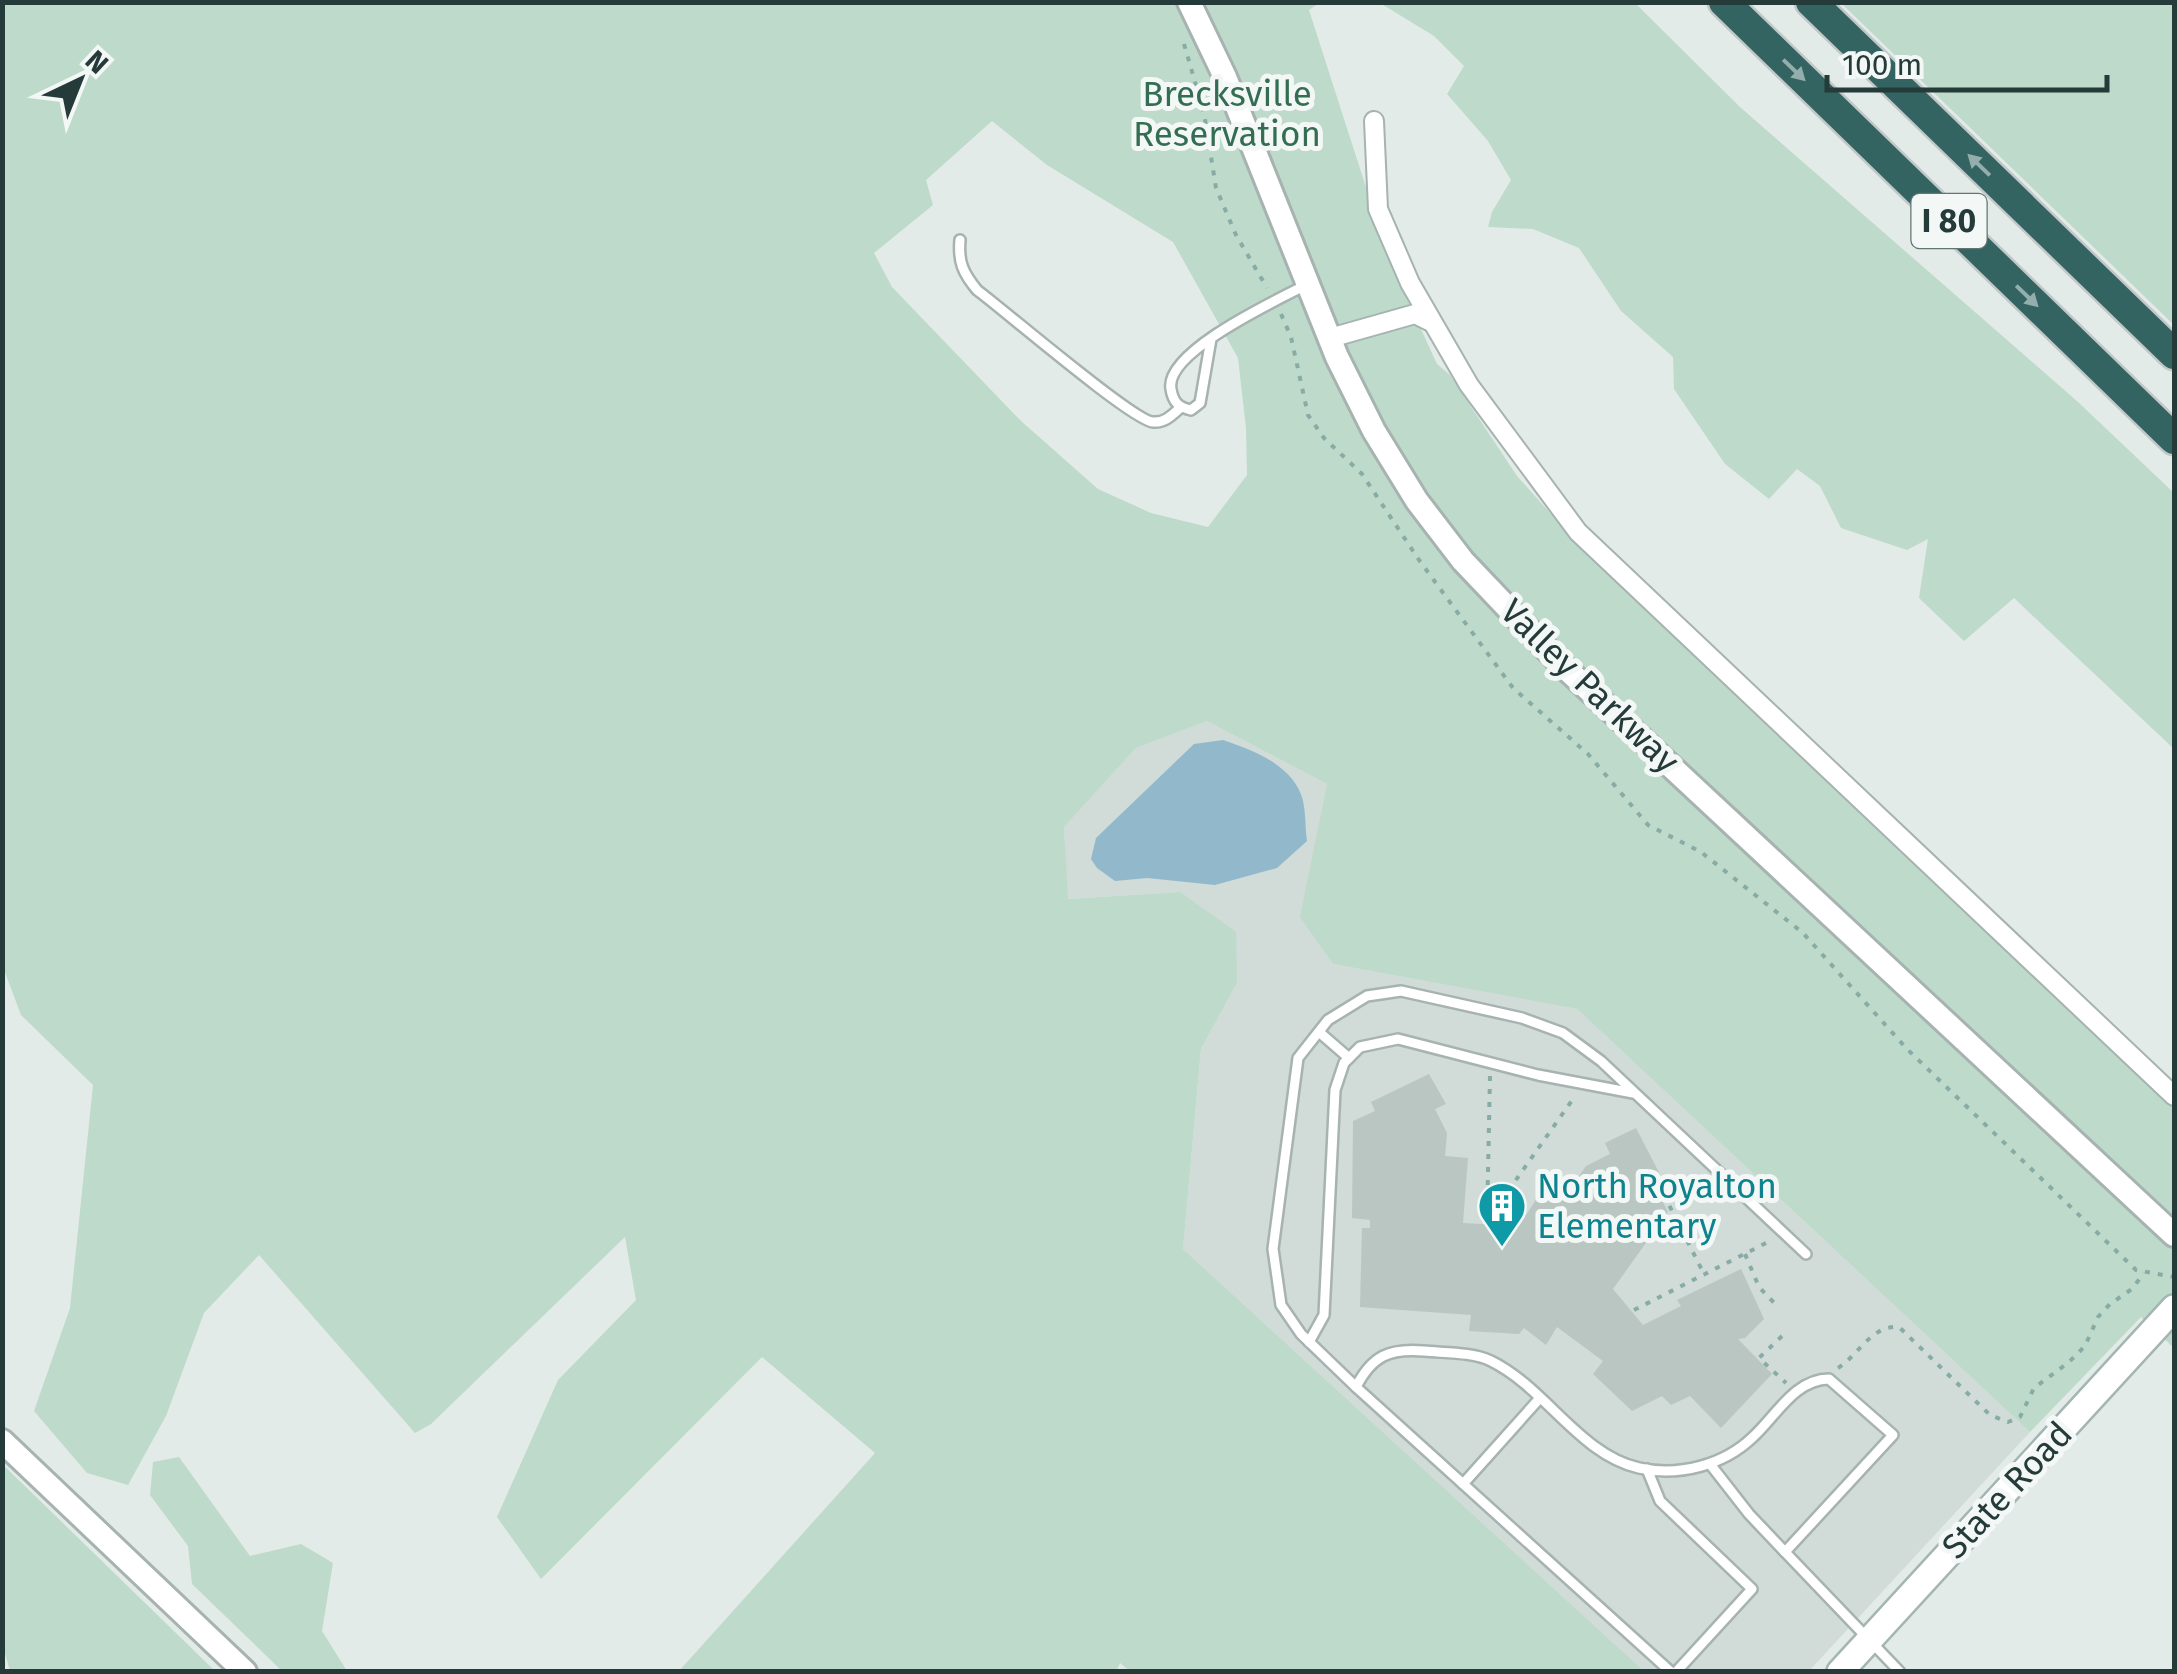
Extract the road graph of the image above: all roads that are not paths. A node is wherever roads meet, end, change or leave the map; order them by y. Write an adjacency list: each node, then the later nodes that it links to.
1 (1189, 2): 6 (street, Valley Parkway)
2 (1724, 2): 12 (highway, I 80, one-way to 12)
3 (1810, 2): 10 (highway, I 80, one-way to 3)
4 (1374, 121): 7 (street)
5 (960, 240): 11 (lane)
6 (1308, 284): 8 (street, Valley Parkway); 9 (lane)
7 (1429, 321): 8 (street); 16 (street)
8 (1330, 338): 17 (street, Valley Parkway)
9 (1211, 339): 11 (lane); 11 (lane)
10 (2174, 354)
11 (1180, 408)
12 (2174, 438)
13 (1319, 1032): 14 (lane); 15 (lane); 20 (lane)
14 (1349, 1058): 15 (lane); 20 (lane)
15 (1634, 1093): 18 (lane)
16 (2174, 1096)
17 (2174, 1235)
18 (1806, 1254)
19 (2174, 1308): 28 (main road, State Road)
20 (1309, 1342): 21 (lane)
21 (1356, 1387): 22 (lane); 26 (lane)
22 (1540, 1398): 25 (lane); 26 (lane)
23 (2, 1441): 29 (street)
24 (1710, 1464): 25 (lane); 27 (lane); 27 (lane)
25 (1648, 1469): 30 (lane)
26 (1464, 1484): 30 (lane)
27 (1785, 1552): 28 (lane)
28 (1869, 1640): 31 (main road, State Road); 32 (lane)
29 (245, 1672)
30 (1674, 1672)
31 (1840, 1672)
32 (1900, 1672)

